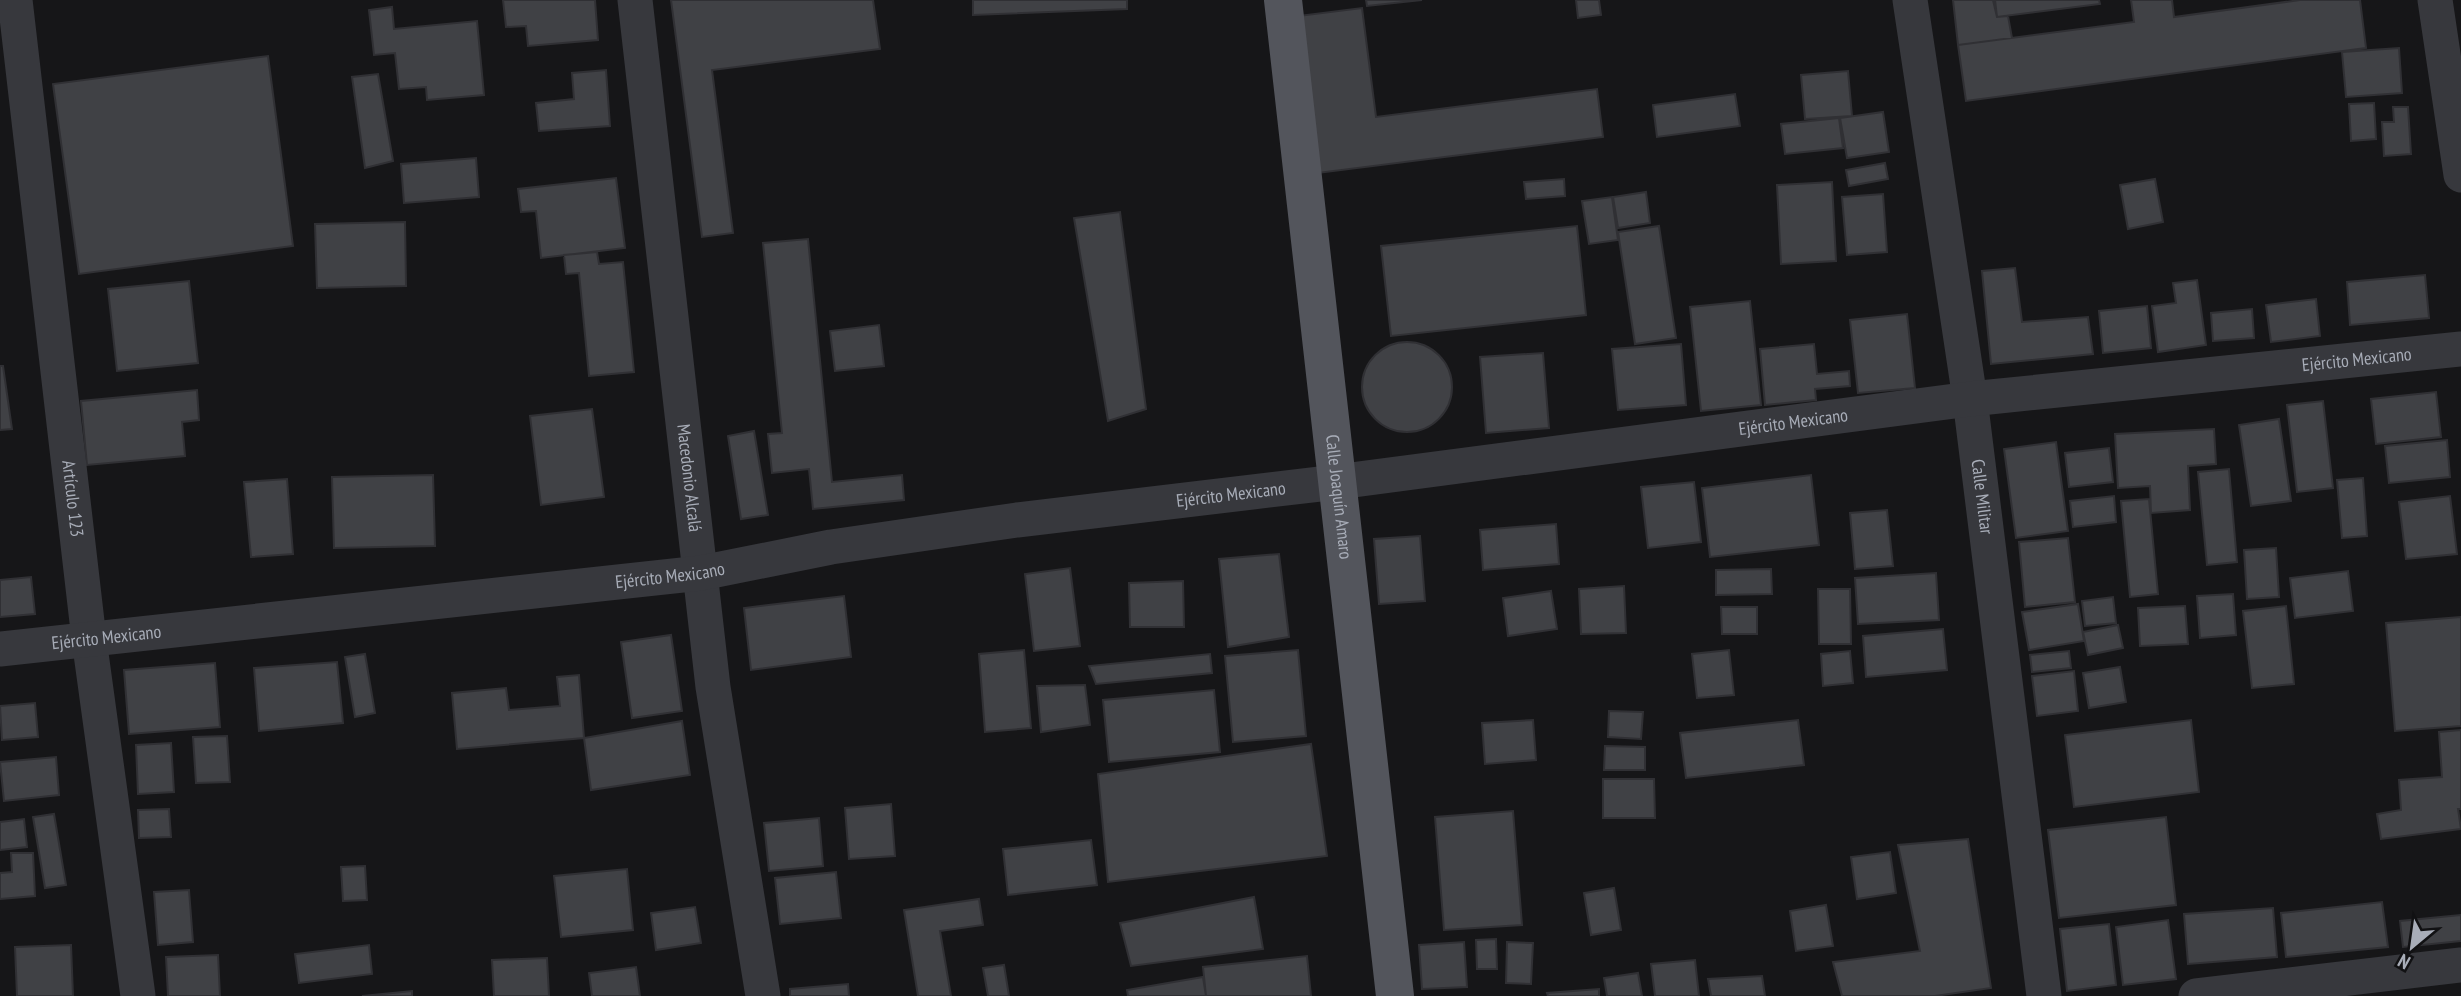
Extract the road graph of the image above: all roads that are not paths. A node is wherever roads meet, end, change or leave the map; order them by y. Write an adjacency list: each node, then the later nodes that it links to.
1 (635, 0): 10 (street, Macedonio Alcalá)
2 (1283, 0): 9 (main road, Calle Joaquín Amaro)
3 (1910, 0): 8 (street, Calle Militar)
4 (2435, 0): 6 (street)
5 (18, 2): 11 (street, Artículo 123)
6 (2461, 175)
7 (2461, 349): 8 (street, Ejército Mexicano)
8 (1970, 399): 9 (street, Ejército Mexicano); 17 (street, Calle Militar)
9 (1337, 482): 10 (street, Ejército Mexicano); 16 (main road, Calle Joaquín Amaro)
10 (701, 573): 11 (street, Ejército Mexicano); 15 (street, Macedonio Alcalá)
11 (89, 639): 12 (street, Ejército Mexicano); 14 (street, Artículo 123)
12 (0, 649)
13 (2461, 965): 18 (street)
14 (138, 996)
15 (763, 996)
16 (1395, 996)
17 (2044, 996)
18 (2196, 996)

